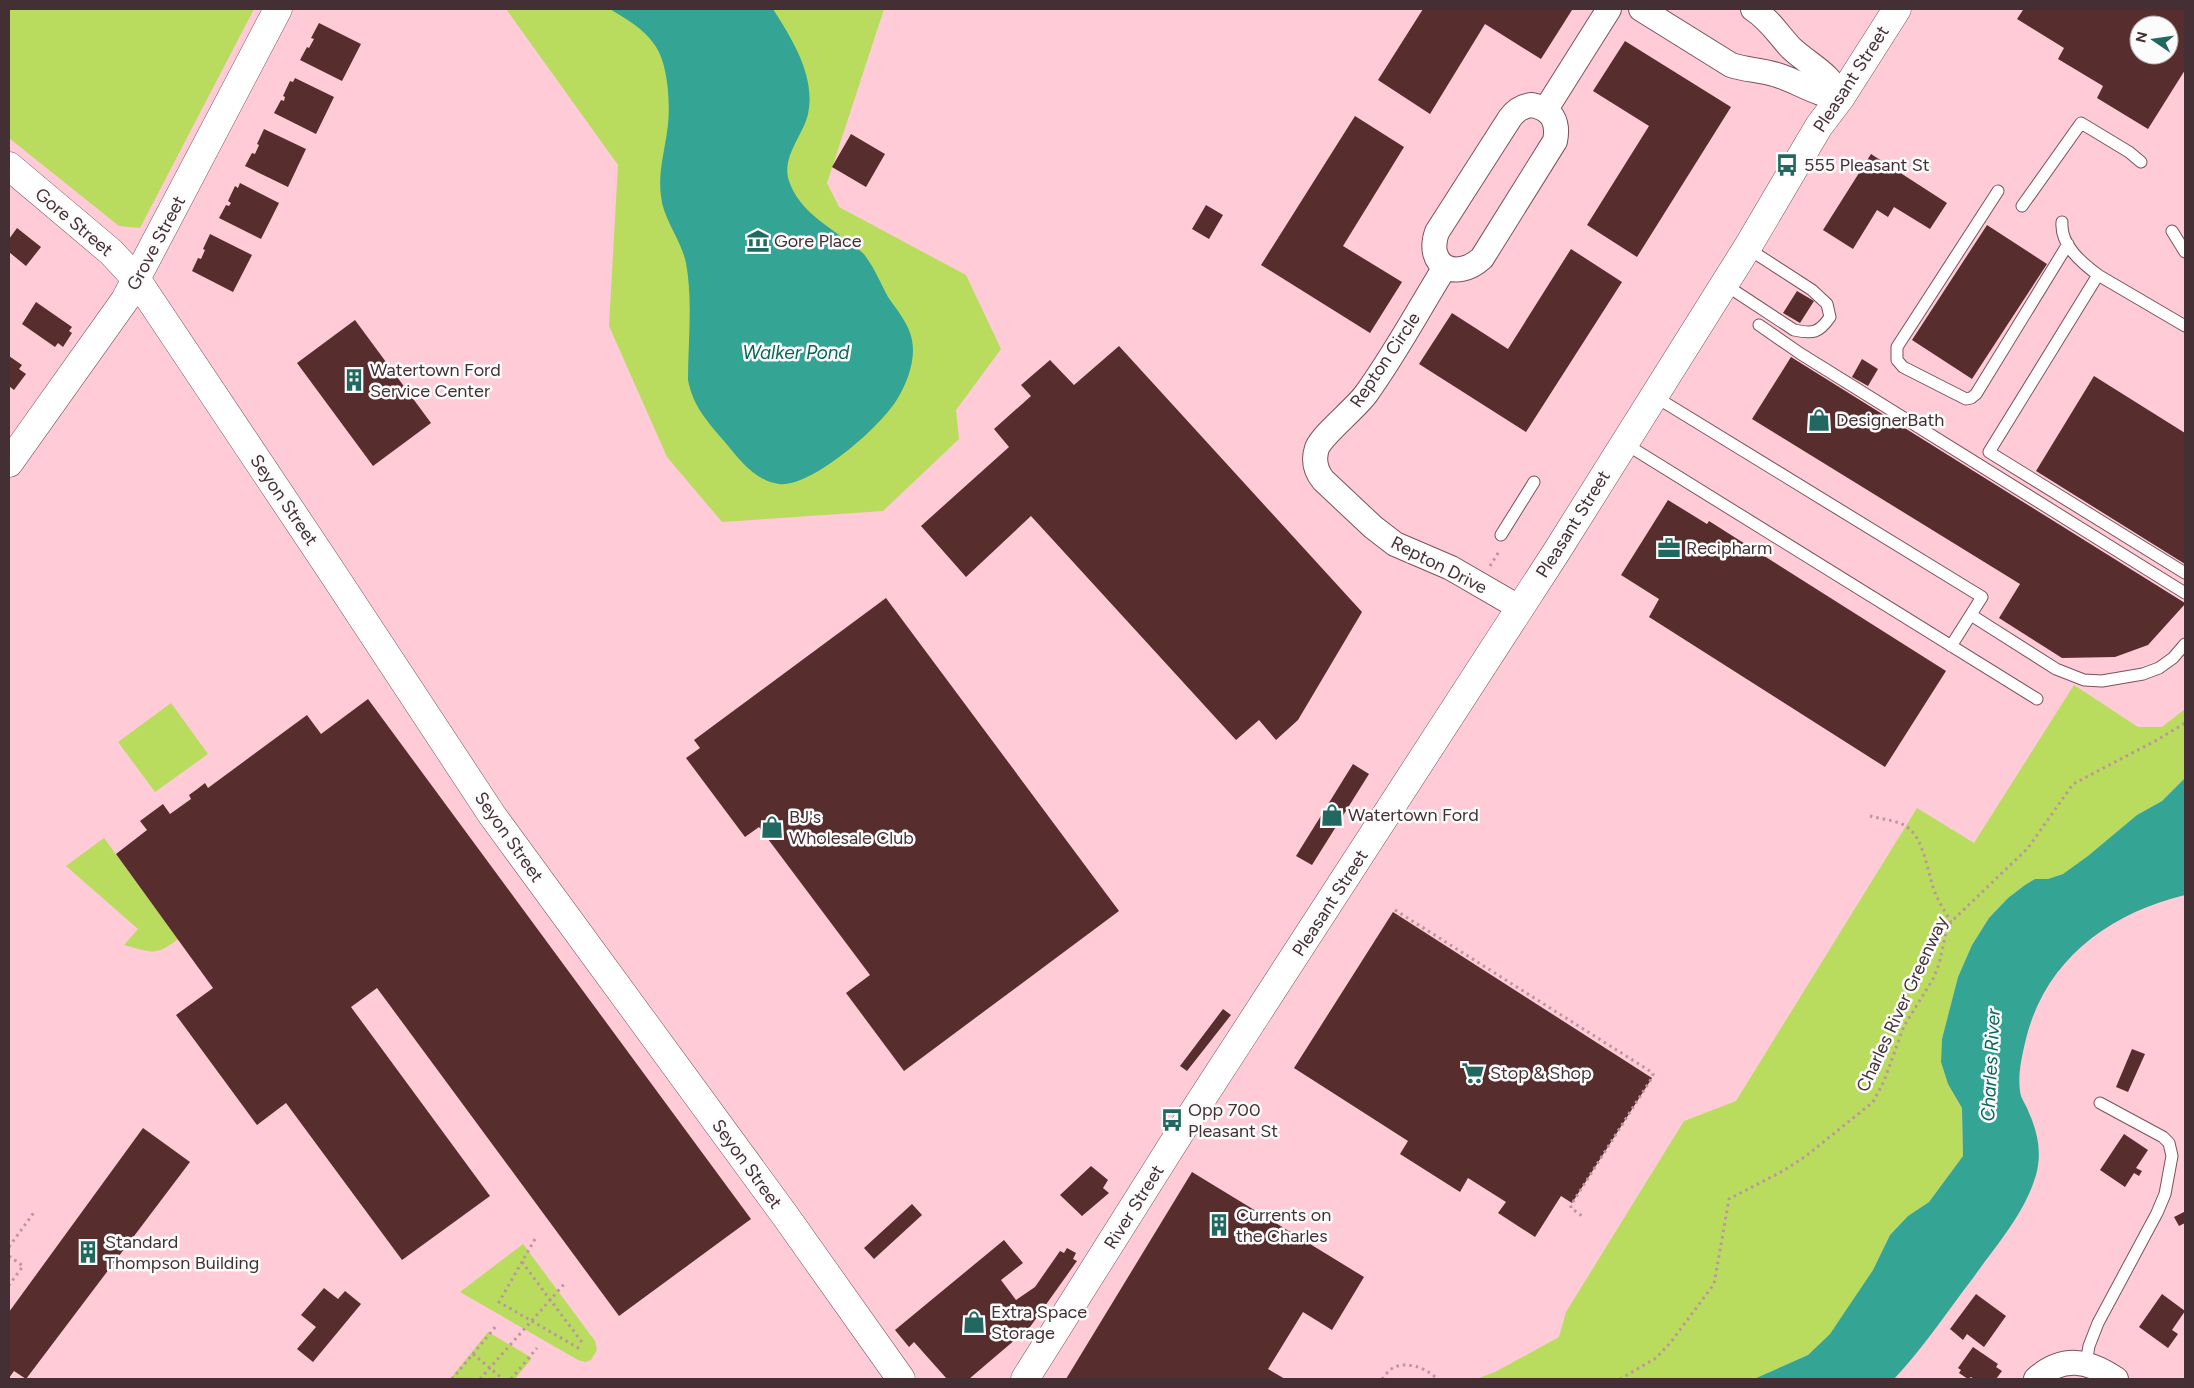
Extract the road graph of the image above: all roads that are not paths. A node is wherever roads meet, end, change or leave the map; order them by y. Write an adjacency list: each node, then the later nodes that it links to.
1 (278, 9): 19 (street, Grove Street)
2 (1610, 9): 7 (street)
3 (1641, 9): 6 (street)
4 (1753, 9): 6 (street)
5 (1897, 9): 6 (street, Pleasant Street)
6 (1841, 97): 15 (street, Pleasant Street)
7 (1546, 109): 17 (street); 17 (street)
8 (2141, 162): 11 (lane)
9 (9, 166): 19 (street, Gore Street)
10 (1998, 191): 14 (lane)
11 (2022, 206)
12 (2062, 222): 14 (lane)
13 (2172, 231): 16 (lane)
14 (2068, 244): 18 (lane)
15 (1747, 248): 20 (street, Pleasant Street); 20 (lane)
16 (2185, 252)
17 (1445, 267): 25 (street, Repton Circle)
18 (2098, 275): 22 (lane); 29 (lane)
19 (137, 280): 26 (street, Grove Street); 39 (street, Seyon Street)
20 (1724, 284): 23 (street, Pleasant Street)
21 (1759, 325): 30 (lane)
22 (2185, 326)
23 (1654, 396): 24 (street, Pleasant Street); 32 (lane)
24 (1624, 443): 31 (street, Pleasant Street); 34 (lane)
25 (1318, 446): 31 (street, Repton Drive)
26 (9, 464)
27 (1534, 482): 28 (lane)
28 (1501, 535)
29 (2185, 573)
30 (2185, 593)
31 (1520, 608): 36 (street, Pleasant Street)
32 (1971, 614): 33 (lane); 34 (lane)
33 (2185, 644)
34 (1951, 646): 35 (lane)
35 (2038, 699)
36 (1243, 1036): 40 (street, River Street)
37 (2100, 1103): 38 (lane)
38 (2086, 1363): 41 (street); 42 (street)
39 (901, 1379)
40 (1026, 1379)
41 (2036, 1379)
42 (2116, 1379)

